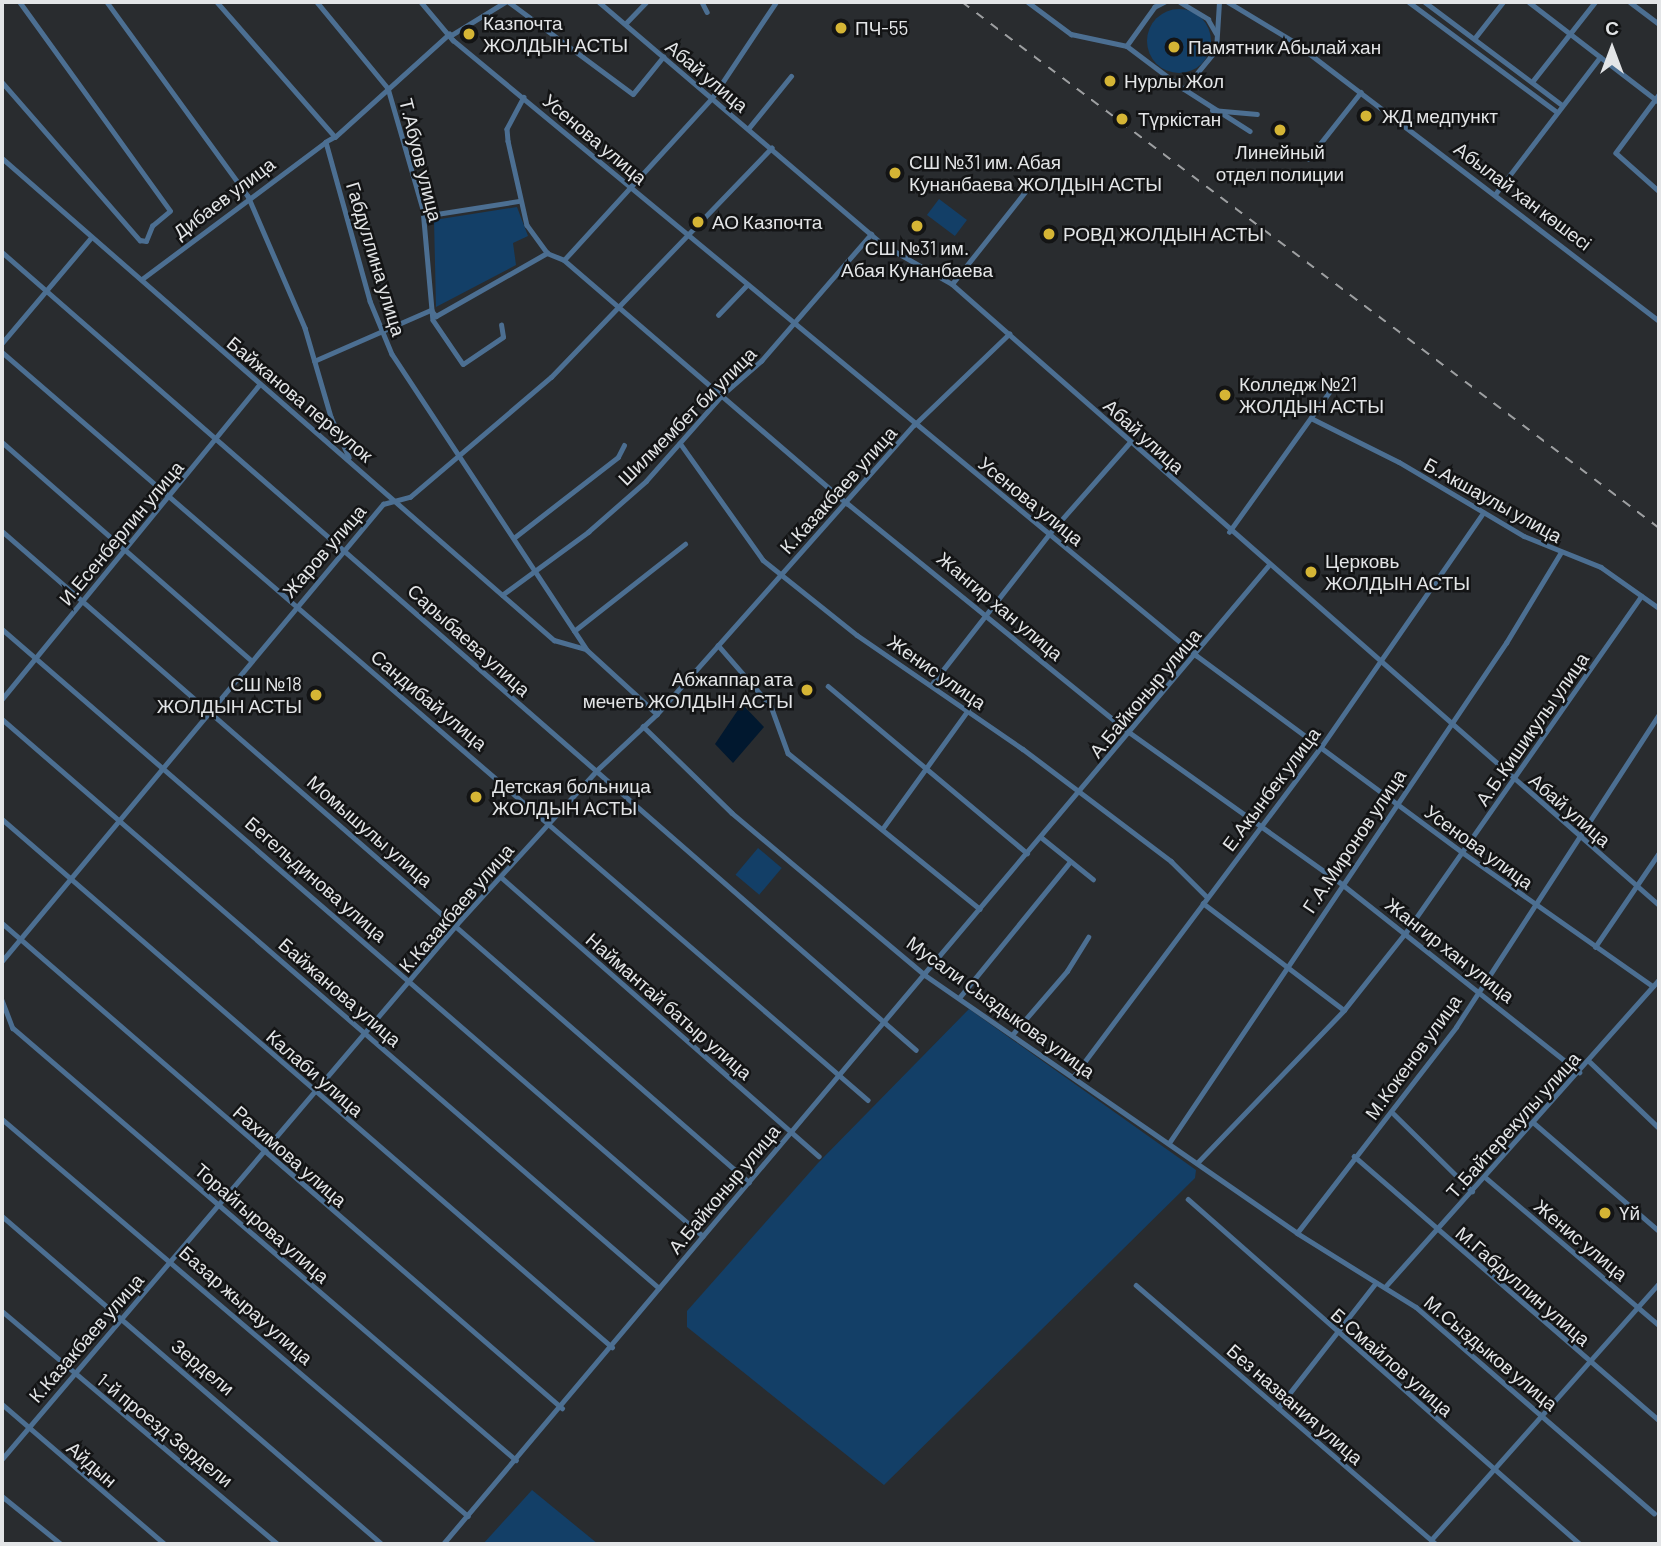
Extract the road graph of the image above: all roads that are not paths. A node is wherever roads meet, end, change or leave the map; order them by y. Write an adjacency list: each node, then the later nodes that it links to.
1 (19, 2): 33 (street, Дибаев улица)
2 (107, 2): 56 (street)
3 (217, 2): 47 (street)
4 (317, 2): 35 (street, Т.Абуов улица)
5 (421, 2): 25 (street, Усенова улица)
6 (507, 2): 25 (street); 30 (street)
7 (599, 2): 23 (street, Абай улица)
8 (646, 2): 23 (street)
9 (702, 2): 22 (street)
10 (1028, 2): 29 (street)
11 (1165, 2): 29 (street)
12 (1180, 2): 28 (street)
13 (1219, 2): 28 (street)
14 (1228, 2): 37 (street, Абылай хан көшесі)
15 (1409, 2): 43 (street)
16 (1425, 2): 27 (street)
17 (1503, 2): 27 (street)
18 (1529, 2): 26 (street)
19 (1595, 2): 26 (street)
20 (1630, 2): 24 (street)
21 (777, 3): 39 (street)
22 (707, 12)
23 (625, 24): 30 (street, Абай улица)
24 (1659, 24)
25 (449, 35): 35 (street); 38 (street, Усенова улица)
26 (1570, 35): 31 (street); 34 (street)
27 (1474, 39): 34 (street)
28 (1218, 41): 36 (street)
29 (1127, 46): 36 (street)
30 (663, 57): 39 (street, Абай улица)
31 (1600, 57): 40 (street); 41 (street)
32 (791, 76): 45 (street)
33 (2, 82)
34 (1532, 82): 41 (street)
35 (388, 88): 47 (street); 58 (street, Т.Абуов улица)
36 (1184, 89): 42 (street)
37 (1361, 92): 51 (street); 55 (street, Абылай хан көшесі)
38 (524, 97): 52 (street, Усенова улица); 57 (street)
39 (712, 98): 45 (street, Абай улица); 52 (street)
40 (1658, 98): 54 (street)
41 (1562, 105): 43 (street)
42 (1211, 110): 44 (street); 46 (street)
43 (1557, 112): 55 (street)
44 (1257, 114)
45 (748, 129): 49 (street, Абай улица)
46 (1250, 131)
47 (335, 137): 48 (street)
48 (326, 142): 56 (street, Дибаев улица); 75 (street, Габдуллина улица)
49 (771, 148): 59 (street, Абай улица); 60 (street, Жаров улица)
50 (2, 159): 61 (street, Байжанова переулок)
51 (1308, 159)
52 (632, 188): 60 (street, Усенова улица); 64 (street)
53 (1028, 188): 66 (street)
54 (1659, 191)
55 (1496, 193): 72 (street, Абылай хан көшесі)
56 (248, 196): 65 (street, Дибаев улица); 79 (street)
57 (519, 201): 58 (street); 63 (street)
58 (424, 216): 70 (street, Т.Абуов улица)
59 (871, 234): 66 (street, Абай улица); 73 (street, Шилмембет би улица)
60 (689, 238): 67 (street, Усенова улица); 69 (street, Жаров улица)
61 (90, 239): 65 (street, Байжанова переулок); 68 (street)
62 (2, 252): 68 (street, Сарыбаева улица)
63 (547, 253): 64 (street, Жангир хан улица); 70 (street)
64 (564, 260): 69 (street, Жангир хан улица)
65 (142, 279): 80 (street, Байжанова переулок)
66 (952, 284): 76 (street, Абай улица)
67 (747, 285): 71 (street); 73 (street, Усенова улица)
68 (48, 291): 77 (street); 85 (street, Сарыбаева улица)
69 (621, 309): 82 (street, Жангир хан улица); 90 (street, Жаров улица)
70 (430, 310): 74 (street); 75 (street)
71 (718, 315)
72 (1659, 321)
73 (795, 323): 82 (street, Шилмембет би улица); 84 (street, Усенова улица)
74 (501, 325)
75 (381, 332): 79 (street); 90 (street, Габдуллина улица)
76 (1009, 334): 84 (street, К.Казакбаев улица); 87 (street, Абай улица)
77 (2, 343)
78 (2, 352): 92 (street, Сандибай улица)
79 (314, 361): 91 (street)
80 (259, 385): 85 (street, И.Есенберлин улица); 91 (street, Байжанова переулок)
81 (1333, 387): 83 (street)
82 (722, 395): 88 (street, Шилмембет би улица); 94 (street, Жангир хан улица)
83 (1311, 418): 95 (street, Б.Акшаулы улица); 97 (street)
84 (914, 425): 94 (street, К.Казакбаев улица); 98 (street, Усенова улица)
85 (219, 439): 92 (street, И.Есенберлин улица); 101 (street, Сарыбаева улица)
86 (2, 442): 102 (street)
87 (1130, 442): 97 (street, Абай улица); 98 (street)
88 (680, 443): 105 (street, Шилмембет би улица); 106 (street, Женис улица)
89 (624, 445): 99 (street)
90 (461, 455): 93 (street, Жаров улица); 99 (street, Габдуллина улица)
91 (349, 458): 93 (street, Байжанова переулок)
92 (171, 495): 102 (street, И.Есенберлин улица); 110 (street, Сандибай улица)
93 (399, 503): 101 (street, Жаров улица); 107 (street, Байжанова переулок)
94 (847, 503): 106 (street, К.Казакбаев улица); 112 (street, Жангир хан улица)
95 (1483, 513): 103 (street, Б.Акшаулы улица); 120 (street, Е.Акынбек улица)
96 (2, 531): 109 (street, Момышулы улица)
97 (1229, 531): 104 (street, Абай улица)
98 (1049, 534): 112 (street); 117 (street, Усенова улица)
99 (515, 537): 105 (street, Габдуллина улица)
100 (685, 544): 114 (street)
101 (345, 548): 110 (street, Жаров улица); 135 (street, Сарыбаева улица)
102 (124, 549): 109 (street, И.Есенберлин улица); 119 (street)
103 (1560, 554): 108 (street, Б.Акшаулы улица); 129 (street, Г.А.Миронов улица)
104 (1268, 566): 117 (street, А.Байконыр улица); 120 (street, Абай улица)
105 (536, 567): 107 (street, Шилмембет би улица); 114 (street, Габдуллина улица)
106 (782, 574): 115 (street, К.Казакбаев улица); 121 (street, Женис улица)
107 (502, 595): 116 (street, Байжанова переулок)
108 (1641, 596): 111 (street, Б.Акшаулы улица); 136 (street, А.Б.Кишикулы улица)
109 (82, 601): 118 (street, И.Есенберлин улица); 125 (street, Момышулы улица)
110 (295, 606): 119 (street, Жаров улица); 141 (street, Сандибай улица)
111 (1659, 608)
112 (987, 612): 121 (street); 131 (street, Жангир хан улица)
113 (2, 629): 118 (street, Бегельдинова улица)
114 (574, 631): 116 (street, Габдуллина улица)
115 (718, 645): 126 (street, К.Казакбаев улица); 143 (street)
116 (587, 650): 126 (street)
117 (1196, 654): 131 (street, А.Байконыр улица); 132 (street, Усенова улица)
118 (36, 656): 123 (street, И.Есенберлин улица); 133 (street, Бегельдинова улица)
119 (252, 660): 125 (street, Жаров улица)
120 (1378, 661): 129 (street, Абай улица); 132 (street, Е.Акынбек улица)
121 (932, 684): 124 (street, Женис улица)
122 (828, 686): 134 (street)
123 (2, 699)
124 (968, 710): 134 (street); 137 (street, Женис улица)
125 (211, 711): 133 (street, Жаров улица); 161 (street, Момышулы улица)
126 (657, 714): 130 (street, К.Казакбаев улица)
127 (1659, 715): 145 (street, М.Кокенов улица)
128 (2, 719): 140 (street, Байжанова улица)
129 (1449, 723): 136 (street, Абай улица); 138 (street, Г.А.Миронов улица)
130 (643, 726): 135 (street, К.Казакбаев улица); 168 (street, Мусали Сыздыкова улица)
131 (1129, 732): 137 (street, А.Байконыр улица); 142 (street, Жангир хан улица)
132 (1321, 747): 138 (street, Усенова улица); 142 (street, Е.Акынбек улица)
133 (164, 764): 140 (street, Жаров улица); 170 (street, Бегельдинова улица)
134 (926, 769): 143 (street); 147 (street)
135 (596, 771): 141 (street, К.Казакбаев улица); 176 (street, Сарыбаева улица)
136 (1515, 781): 145 (street, Абай улица); 146 (street, А.Б.Кишикулы улица)
137 (1079, 793): 144 (street, А.Байконыр улица); 155 (street, Женис улица)
138 (1396, 804): 146 (street, Усенова улица); 153 (street, Г.А.Миронов улица)
139 (2, 819): 151 (street, Калаби улица)
140 (119, 819): 151 (street, Жаров улица); 177 (street, Байжанова улица)
141 (550, 822): 150 (street, К.Казакбаев улица); 182 (street, Сандибай улица)
142 (1261, 827): 153 (street, Жангир хан улица); 155 (street, Е.Акынбек улица)
143 (883, 828): 159 (street)
144 (1041, 837): 147 (street, А.Байконыр улица); 149 (street)
145 (1580, 837): 154 (street, Абай улица); 158 (street, М.Кокенов улица)
146 (1462, 852): 158 (street, Усенова улица); 162 (street, А.Б.Кишикулы улица)
147 (1027, 853): 159 (street, А.Байконыр улица)
148 (1659, 853): 154 (street)
149 (1069, 863): 152 (street); 173 (street)
150 (501, 877): 161 (street, К.Казакбаев улица); 190 (street, Наймантай батыр улица)
151 (70, 878): 164 (street, Жаров улица); 184 (street, Калаби улица)
152 (1093, 879)
153 (1342, 884): 162 (street, Жангир хан улица); 167 (street, Г.А.Миронов улица)
154 (1637, 887): 157 (street, Абай улица); 165 (street)
155 (1207, 897): 156 (street, Е.Акынбек улица)
156 (1203, 903): 167 (street); 183 (street, Е.Акынбек улица)
157 (1659, 905)
158 (1536, 906): 165 (street, Усенова улица); 172 (street, М.Кокенов улица)
159 (980, 909): 168 (street, А.Байконыр улица)
160 (2, 923): 164 (street, Рахимова улица)
161 (457, 924): 170 (street, К.Казакбаев улица); 197 (street, Момышулы улица)
162 (1406, 932): 172 (street, Жангир хан улица); 175 (street, А.Б.Кишикулы улица)
163 (1088, 937): 178 (street)
164 (22, 940): 166 (street, Жаров улица); 192 (street, Рахимова улица)
165 (1595, 947): 171 (street, Усенова улица)
166 (2, 961)
167 (1286, 970): 175 (street); 191 (street, Г.А.Миронов улица)
168 (925, 975): 173 (street, Мусали Сыздыкова улица); 176 (street, А.Байконыр улица)
169 (1659, 979): 171 (street, Т.Байтерекулы улица)
170 (411, 980): 177 (street, К.Казакбаев улица); 205 (street, Бегельдинова улица)
171 (1653, 986): 180 (street, Т.Байтерекулы улица)
172 (1479, 990): 181 (street, Жангир хан улица); 186 (street, М.Кокенов улица)
173 (959, 998): 178 (street, Мусали Сыздыкова улица)
174 (2, 1000): 200 (street, Торайгырова улица)
175 (1344, 1010): 195 (street, А.Б.Кишикулы улица)
176 (883, 1022): 179 (street, Сарыбаева улица); 182 (street, А.Байконыр улица)
177 (367, 1034): 184 (street, К.Казакбаев улица); 211 (street, Байжанова улица)
178 (1012, 1035): 183 (street, Мусали Сыздыкова улица)
179 (916, 1051)
180 (1590, 1062): 181 (street, Т.Байтерекулы улица); 189 (street)
181 (1579, 1072): 188 (street, Т.Байтерекулы улица)
182 (839, 1073): 185 (street, Сандибай улица); 190 (street, А.Байконыр улица)
183 (1073, 1077): 191 (street, Мусали Сыздыкова улица)
184 (315, 1092): 192 (street, К.Казакбаев улица); 217 (street, Калаби улица)
185 (868, 1100)
186 (1394, 1114): 194 (street, М.Кокенов улица); 198 (street)
187 (2, 1119): 206 (street, Базар жырау улица)
188 (1534, 1123): 196 (street, Т.Байтерекулы улица); 203 (street)
189 (1659, 1128)
190 (790, 1131): 193 (street, Наймантай батыр улица); 197 (street, А.Байконыр улица)
191 (1169, 1143): 195 (street, Мусали Сыздыкова улица)
192 (263, 1151): 200 (street, К.Казакбаев улица); 221 (street, Рахимова улица)
193 (819, 1156)
194 (1354, 1156): 202 (street, М.Габдуллин улица); 204 (street, М.Кокенов улица)
195 (1197, 1163): 204 (street, Мусали Сыздыкова улица)
196 (1485, 1177): 198 (street, Т.Байтерекулы улица); 212 (street, Женис улица)
197 (749, 1182): 205 (street, А.Байконыр улица)
198 (1472, 1191): 202 (street, Т.Байтерекулы улица)
199 (1188, 1199): 216 (street, Б.Смайлов улица)
200 (219, 1205): 206 (street, К.Казакбаев улица); 227 (street, Торайгырова улица)
201 (2, 1216): 214 (street, Зердели)
202 (1438, 1230): 210 (street, Т.Байтерекулы улица); 218 (street, М.Габдуллин улица)
203 (1659, 1231)
204 (1297, 1233): 208 (street, М.Сыздыков улица)
205 (703, 1236): 211 (street, А.Байконыр улица)
206 (172, 1260): 214 (street, К.Казакбаев улица); 231 (street, Базар жырау улица)
207 (1659, 1283): 212 (street)
208 (1375, 1284): 210 (street, М.Сыздыков улица); 216 (street)
209 (1136, 1285): 222 (street, Без названия улица)
210 (1385, 1287): 223 (street, М.Сыздыков улица)
211 (659, 1288): 217 (street, А.Байконыр улица)
212 (1640, 1307): 215 (street, Женис улица); 218 (street)
213 (2, 1311): 219 (street, 1-й проезд Зердели)
214 (123, 1319): 219 (street, К.Казакбаев улица); 236 (street, Зердели)
215 (1659, 1325)
216 (1337, 1333): 222 (street); 228 (street, Б.Смайлов улица)
217 (612, 1347): 221 (street, А.Байконыр улица)
218 (1591, 1363): 223 (street, М.Габдуллин улица); 224 (street, М.Габдуллин улица)
219 (75, 1375): 225 (street, К.Казакбаев улица); 235 (street, 1-й проезд Зердели)
220 (2, 1404): 225 (street, Айдын)
221 (562, 1408): 227 (street, А.Байконыр улица)
222 (1278, 1408): 232 (street, Без названия улица)
223 (1542, 1415): 228 (street, М.Габдуллин улица); 230 (street, М.Сыздыков улица)
224 (1659, 1420)
225 (28, 1427): 226 (street, К.Казакбаев улица); 234 (street, Айдын)
226 (2, 1459)
227 (516, 1460): 231 (street, А.Байконыр улица)
228 (1494, 1471): 232 (street, М.Габдуллин улица); 238 (street, Б.Смайлов улица)
229 (2, 1496): 233 (street)
230 (1654, 1513)
231 (468, 1516): 237 (street, А.Байконыр улица)
232 (1434, 1542)
233 (61, 1544)
234 (165, 1544)
235 (278, 1544)
236 (382, 1544)
237 (443, 1544)
238 (1580, 1544)

